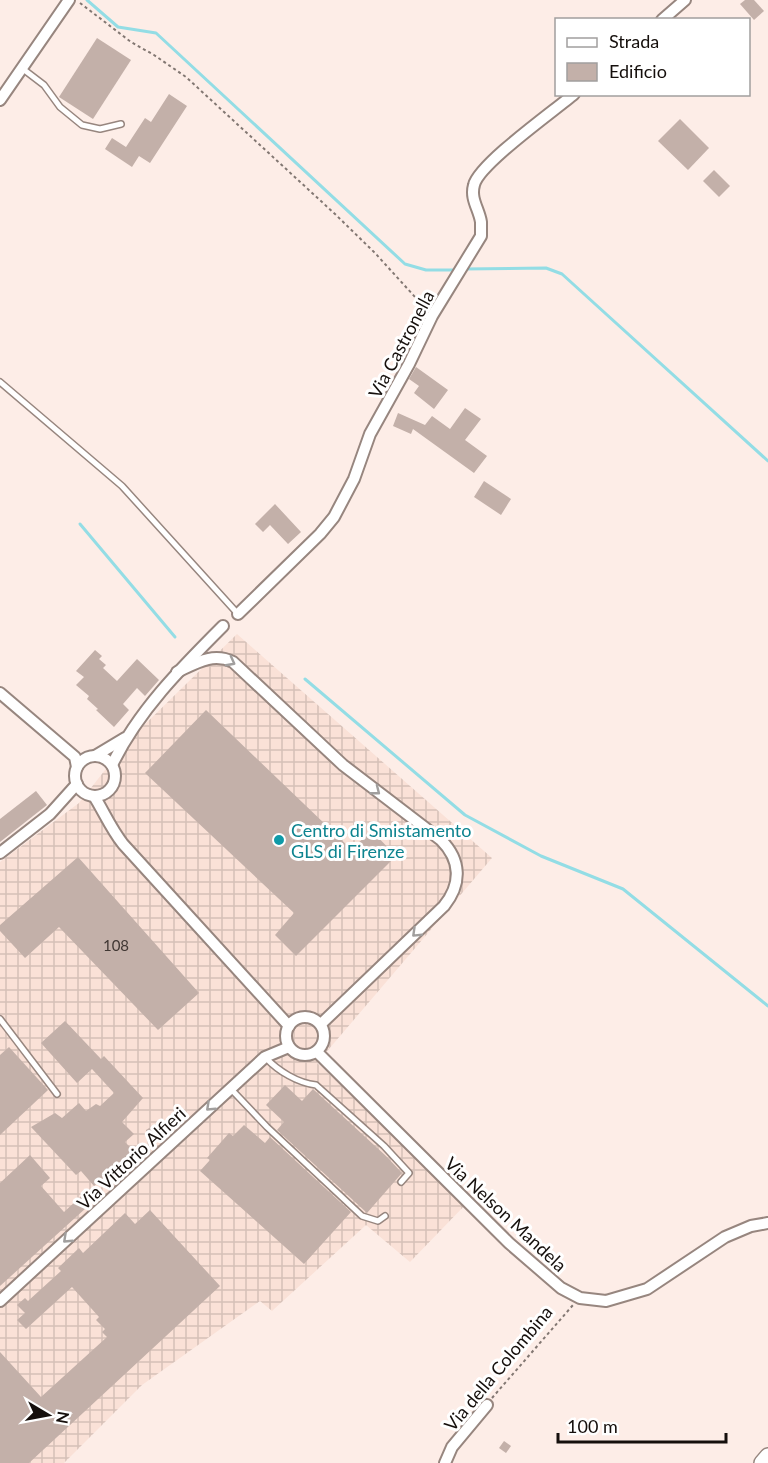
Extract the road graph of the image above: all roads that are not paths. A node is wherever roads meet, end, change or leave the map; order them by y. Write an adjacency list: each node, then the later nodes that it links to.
1 (69, 0): 4 (street)
2 (685, 0): 3 (street)
3 (664, 18)
4 (23, 69): 6 (street); 7 (lane)
5 (572, 96): 9 (street, Via Castronella)
6 (0, 100)
7 (122, 124)
8 (0, 382): 9 (lane)
9 (238, 614)
10 (223, 626): 11 (street)
11 (177, 672): 13 (street); 25 (street, one-way to 25)
12 (0, 693): 14 (street)
13 (125, 738): 15 (street); 16 (street)
14 (66, 748): 15 (street); 17 (street)
15 (91, 757): 16 (street); 17 (street)
16 (112, 765): 19 (street)
17 (77, 767): 18 (street)
18 (77, 784): 20 (street); 21 (street)
19 (108, 790): 20 (street); 22 (street)
20 (90, 794): 21 (street); 22 (street)
21 (69, 795): 23 (street)
22 (104, 811): 26 (street)
23 (0, 853)
24 (0, 1019): 31 (lane)
25 (321, 1024): 26 (street); 28 (street)
26 (289, 1026): 27 (street)
27 (290, 1047): 28 (street); 29 (street, Via Vittorio Alfieri)
28 (317, 1052): 34 (street, Via Nelson Mandela)
29 (264, 1057): 30 (street, Via Vittorio Alfieri); 32 (lane)
30 (230, 1088): 33 (lane); 35 (street, Via Vittorio Alfieri, one-way to 35)
31 (57, 1094)
32 (401, 1182)
33 (385, 1216)
34 (768, 1223)
35 (0, 1302)
36 (487, 1405): 38 (street, Via della Colombina)
37 (768, 1456): 39 (main road)
38 (445, 1463)
39 (762, 1463)

